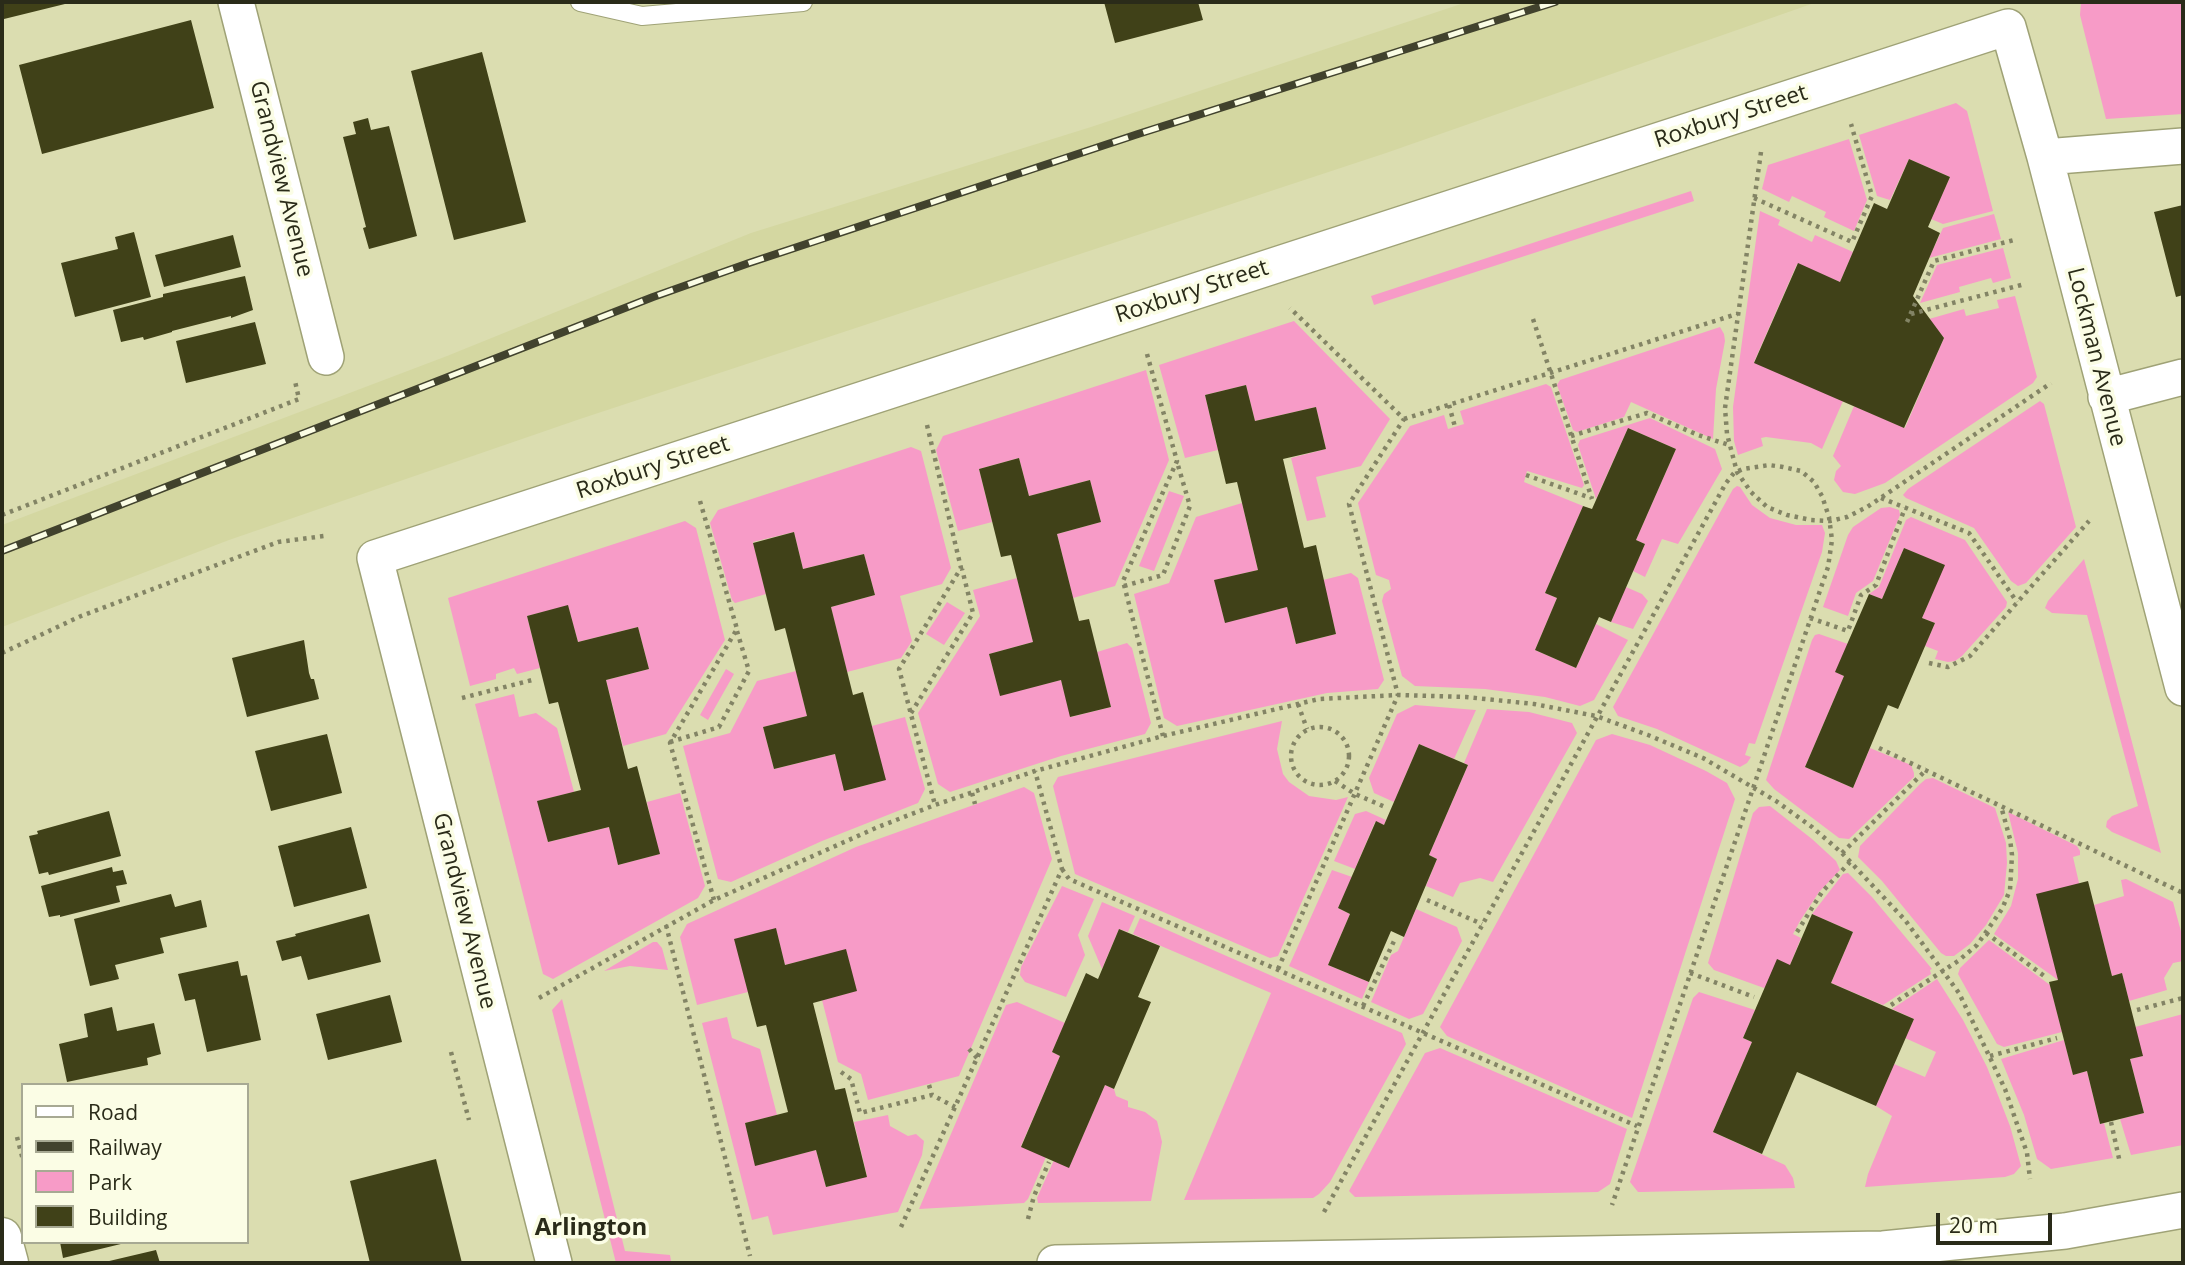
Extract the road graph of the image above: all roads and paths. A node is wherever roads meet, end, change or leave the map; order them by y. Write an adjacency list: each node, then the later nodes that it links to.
1 (236, 2): 18 (street, Grandview Avenue)
2 (580, 2): 3 (lane)
3 (803, 2)
4 (2008, 27): 8 (street, Lockman Avenue); 40 (street, Roxbury Street)
5 (1851, 124): 9 (path)
6 (2183, 146): 8 (street)
7 (1760, 152): 9 (path)
8 (2045, 157): 23 (street, Lockman Avenue)
9 (1754, 198): 13 (path)
10 (2014, 240): 14 (path)
11 (2025, 284): 14 (path)
12 (1290, 307): 25 (path)
13 (1738, 314): 19 (path); 29 (path)
14 (1910, 314): 16 (path)
15 (1532, 319): 19 (path)
16 (1907, 322)
17 (1147, 354): 30 (path)
18 (326, 356)
19 (1550, 372): 24 (path); 28 (path)
20 (2183, 377): 23 (street)
21 (295, 381): 36 (path)
22 (2050, 383): 33 (path)
23 (2106, 397): 44 (street, Lockman Avenue)
24 (1448, 405): 25 (path); 27 (path)
25 (1404, 419): 51 (path)
26 (926, 425): 41 (path)
27 (1455, 427)
28 (1571, 436): 29 (path); 32 (path)
29 (1730, 445): 31 (path)
30 (1177, 461): 42 (path); 42 (path)
31 (1738, 472): 37 (path); 37 (path); 55 (path)
32 (1526, 475)
33 (1880, 498): 35 (path); 37 (path)
34 (700, 500): 46 (path)
35 (1905, 508): 43 (path); 45 (path)
36 (2, 515)
37 (1830, 521): 45 (path)
38 (2089, 521): 43 (path)
39 (324, 536): 47 (path)
40 (375, 558): 115 (street, Grandview Avenue)
41 (961, 568): 54 (path); 54 (path)
42 (1124, 586): 57 (path)
43 (2017, 602): 48 (path)
44 (2173, 611): 50 (street, Lockman Avenue)
45 (1810, 618): 63 (path)
46 (737, 629): 58 (path); 58 (path)
47 (2, 653)
48 (1929, 663)
49 (536, 679): 52 (path)
50 (2183, 688)
51 (1398, 695): 53 (path); 55 (path); 65 (path)
52 (462, 698)
53 (1298, 704): 56 (path); 57 (path)
54 (911, 713): 67 (path)
55 (1597, 716): 63 (path); 76 (path)
56 (1307, 730): 62 (path); 62 (path)
57 (1163, 736): 61 (path)
58 (670, 743): 74 (path)
59 (1879, 748): 60 (path)
60 (1927, 769): 68 (path); 70 (path)
61 (1035, 771): 64 (path); 72 (path)
62 (1335, 781): 65 (path)
63 (1753, 787): 70 (path); 83 (path)
64 (972, 793): 66 (path); 67 (path)
65 (1355, 794): 69 (path); 81 (path)
66 (975, 804)
67 (934, 805): 74 (path)
68 (2000, 805): 73 (path); 79 (path)
69 (1385, 807)
70 (1842, 853): 71 (path)
71 (1850, 862): 78 (path); 82 (path)
72 (1062, 869): 81 (path); 96 (path)
73 (2183, 893)
74 (714, 900): 77 (path)
75 (1427, 900): 76 (path)
76 (1482, 924): 91 (path)
77 (666, 925): 86 (path); 114 (path)
78 (1797, 932)
79 (1986, 933): 82 (path); 84 (path)
80 (1395, 939): 89 (path)
81 (1278, 969): 89 (path)
82 (1944, 971): 88 (path); 95 (path)
83 (1690, 973): 85 (path); 103 (path)
84 (2047, 978)
85 (1754, 997)
86 (539, 998)
87 (2183, 998): 90 (path)
88 (1891, 1005)
89 (1363, 1006): 91 (path)
90 (2137, 1010)
91 (1423, 1032): 103 (path); 111 (path)
92 (2057, 1038): 95 (path)
93 (969, 1049): 96 (path)
94 (451, 1052): 101 (path)
95 (1990, 1056): 108 (path)
96 (977, 1058): 100 (path)
97 (841, 1072): 99 (path)
98 (929, 1085): 99 (path)
99 (932, 1095): 100 (path)
100 (955, 1107): 113 (path)
101 (469, 1120)
102 (2111, 1122): 107 (path)
103 (1637, 1126): 109 (path)
104 (16, 1138): 105 (path)
105 (21, 1154)
106 (1049, 1162): 112 (path)
107 (2120, 1163)
108 (2030, 1179)
109 (1612, 1205)
110 (2183, 1210): 116 (street)
111 (1324, 1212)
112 (1028, 1219)
113 (901, 1227)
114 (750, 1256)
115 (554, 1263)
116 (1055, 1263)

